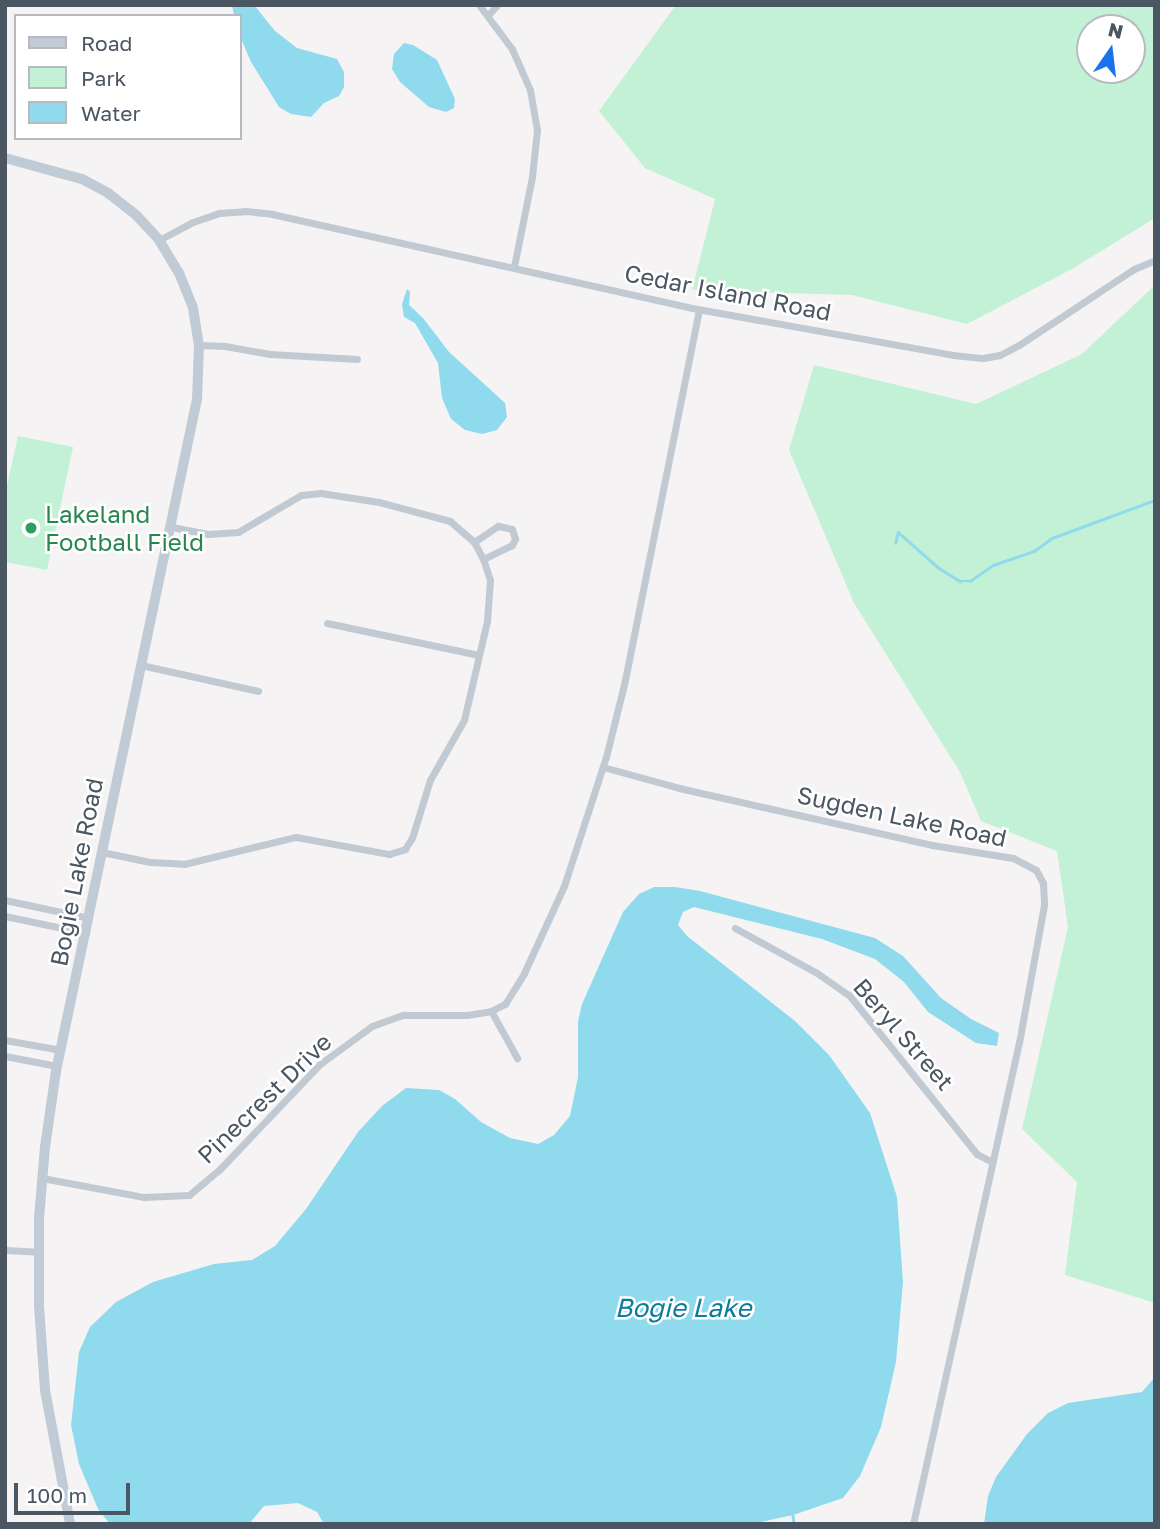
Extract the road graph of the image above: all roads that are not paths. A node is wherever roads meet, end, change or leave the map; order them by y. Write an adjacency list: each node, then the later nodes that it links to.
1 (479, 5): 3 (street)
2 (497, 5): 3 (street)
3 (489, 14): 7 (street)
4 (5, 158): 5 (main road, Bogie Lake Road)
5 (159, 240): 7 (street, Cedar Island Road); 9 (main road, Bogie Lake Road)
6 (1155, 260): 8 (street, Cedar Island Road)
7 (514, 266): 8 (street, Cedar Island Road)
8 (699, 309): 18 (street)
9 (200, 345): 10 (street); 11 (main road, Bogie Lake Road)
10 (356, 359)
11 (172, 527): 12 (street); 16 (main road, Bogie Lake Road)
12 (474, 542): 13 (street); 13 (street)
13 (483, 559): 15 (street)
14 (327, 623): 15 (street)
15 (480, 655): 19 (street)
16 (141, 665): 17 (street); 19 (main road, Bogie Lake Road)
17 (258, 691)
18 (603, 767): 25 (street); 31 (street, Sugden Lake Road)
19 (102, 852): 22 (main road, Bogie Lake Road)
20 (5, 900): 22 (street)
21 (5, 916): 24 (street)
22 (89, 918): 24 (main road, Bogie Lake Road)
23 (735, 928): 31 (street, Beryl Street)
24 (86, 933): 27 (main road, Bogie Lake Road)
25 (491, 1011): 29 (street); 32 (street, Pinecrest Drive)
26 (5, 1040): 27 (street)
27 (61, 1050): 30 (main road, Bogie Lake Road)
28 (5, 1056): 30 (street)
29 (517, 1058)
30 (57, 1066): 32 (main road, Bogie Lake Road)
31 (992, 1162): 36 (street, Sugden Lake Road)
32 (42, 1178): 34 (main road, Bogie Lake Road)
33 (5, 1250): 34 (street)
34 (39, 1252): 35 (main road, Bogie Lake Road)
35 (70, 1524)
36 (913, 1524)

